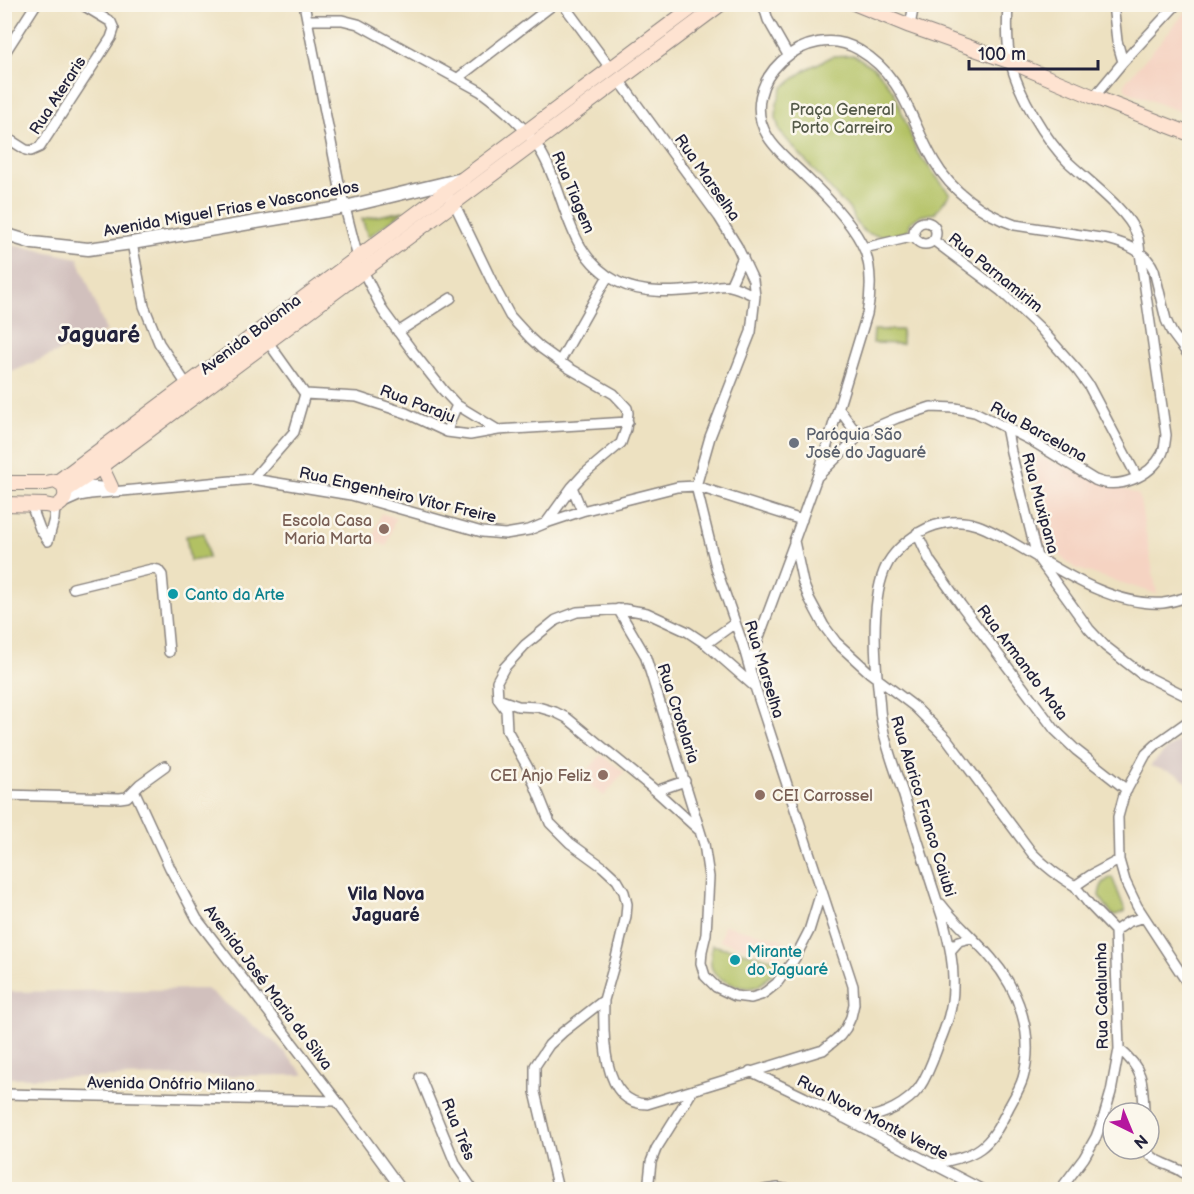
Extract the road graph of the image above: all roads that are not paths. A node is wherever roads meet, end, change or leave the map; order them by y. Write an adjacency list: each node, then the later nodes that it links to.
1 (36, 4): 16 (street)
2 (81, 4): 24 (street, Rua Ateraris)
3 (304, 4): 14 (street)
4 (554, 4): 21 (street)
5 (562, 4): 20 (street, Rua Marselha)
6 (697, 4): 20 (main road, Avenida Bolonha)
7 (721, 4): 20 (main road, Avenida Bolonha)
8 (763, 4): 17 (street)
9 (856, 4): 15 (main road)
10 (914, 4): 15 (street)
11 (1008, 4): 18 (street, Rua Barcelona)
12 (1113, 4): 19 (street)
13 (1177, 4): 19 (street)
14 (307, 20): 21 (street, Rua Tiagem); 28 (street)
15 (910, 26): 18 (main road)
16 (4, 54)
17 (788, 55): 33 (street); 34 (street)
18 (1011, 62): 22 (main road); 34 (street, Rua Barcelona)
19 (1123, 62): 22 (street)
20 (615, 74): 25 (main road, Avenida Bolonha); 35 (street, Rua Marselha)
21 (458, 78): 25 (street, Rua Tiagem)
22 (1094, 97): 23 (main road)
23 (1190, 134)
24 (4, 135)
25 (530, 138): 26 (main road, Avenida Bolonha); 27 (main road, Avenida Bolonha); 38 (street, Rua Tiagem)
26 (439, 190): 27 (street); 28 (street, Avenida Miguel Frias e Vasconcelos); 36 (main road, Avenida Bolonha)
27 (454, 203): 37 (main road, Avenida Bolonha); 45 (street)
28 (345, 207): 32 (street, Avenida Miguel Frias e Vasconcelos); 36 (street)
29 (4, 234): 32 (street, Avenida Miguel Frias e Vasconcelos)
30 (915, 236): 31 (street); 31 (street); 33 (street)
31 (933, 240): 57 (street, Rua Parnamirim)
32 (132, 243): 46 (street)
33 (864, 248): 49 (street)
34 (1140, 253): 44 (street); 57 (street, Rua Barcelona)
35 (743, 257): 39 (street); 40 (street, Rua Marselha)
36 (358, 258): 46 (main road, Avenida Bolonha)
37 (363, 271): 42 (street); 43 (main road, Avenida Bolonha)
38 (608, 276): 39 (street, Rua Tiagem); 45 (street)
39 (730, 285): 40 (street)
40 (755, 296): 60 (street, Rua Marselha)
41 (452, 298): 42 (street)
42 (398, 332): 48 (street)
43 (268, 342): 47 (street); 55 (main road, Avenida Bolonha)
44 (1190, 357)
45 (560, 361): 50 (street)
46 (187, 385): 63 (main road, Avenida Bolonha)
47 (305, 394): 53 (street, Rua Paraju); 58 (street)
48 (457, 405): 52 (street); 53 (street)
49 (839, 409): 54 (street); 56 (street)
50 (628, 422): 52 (street, Rua Paraju); 61 (street)
51 (1006, 427): 54 (street, Rua Barcelona); 57 (street, Rua Barcelona); 70 (street, Rua Muxipana)
52 (498, 430): 53 (street, Rua Paraju)
53 (447, 432)
54 (862, 433): 56 (street, Rua Barcelona)
55 (103, 465): 62 (main road); 63 (main road, Avenida Bolonha)
56 (817, 477): 66 (street, Rua Barcelona)
57 (1137, 477)
58 (253, 479): 62 (street, Rua Engenheiro Vítor Freire); 67 (street, Rua Engenheiro Vítor Freire)
59 (4, 483): 63 (main road)
60 (696, 486): 65 (street, Rua Engenheiro Vítor Freire); 66 (street); 74 (street, Rua Marselha)
61 (572, 487): 65 (street); 67 (street)
62 (117, 489): 63 (street, Rua Engenheiro Vítor Freire)
63 (53, 496): 64 (main road)
64 (4, 504)
65 (582, 511): 67 (street, Rua Engenheiro Vítor Freire)
66 (802, 520): 69 (street, Rua Barcelona)
67 (546, 523)
68 (917, 533): 70 (street, Rua Alarico Franco Caiubi); 78 (street, Rua Alarico Franco Caiubi); 86 (street, Rua Armando Mota)
69 (794, 541): 77 (street, Rua Barcelona); 78 (street)
70 (1037, 557): 72 (street, Rua Alarico Franco Caiubi); 80 (street, Rua Muxipana)
71 (73, 588): 76 (street)
72 (1190, 596)
73 (618, 609): 75 (street); 81 (street); 84 (street, Rua Crotolaria)
74 (735, 623): 75 (street); 77 (street, Rua Marselha)
75 (706, 644): 79 (street)
76 (169, 652)
77 (750, 668): 79 (street, Rua Marselha)
78 (877, 679): 91 (street); 93 (street, Rua Alarico Franco Caiubi)
79 (754, 687): 92 (street, Rua Marselha)
80 (1190, 698)
81 (498, 699): 87 (street); 99 (street, Rua Marselha)
82 (1190, 720): 86 (street)
83 (165, 766): 85 (street)
84 (685, 781): 87 (street); 89 (street, Rua Crotolaria)
85 (134, 790): 88 (street); 105 (street, Avenida José Maria da Silva)
86 (1126, 790): 90 (street)
87 (656, 791): 89 (street)
88 (4, 795)
89 (700, 831): 92 (street, Rua Crotolaria)
90 (1119, 860): 91 (street); 94 (street)
91 (1075, 886): 95 (street)
92 (821, 891): 101 (street, Rua Marselha)
93 (936, 897): 96 (street); 97 (street, Rua Alarico Franco Caiubi)
94 (1144, 917): 95 (street); 98 (street)
95 (1115, 931): 100 (street, Rua Catalunha)
96 (971, 938): 97 (street); 109 (street)
97 (951, 950): 107 (street, Rua Alarico Franco Caiubi)
98 (1190, 987)
99 (604, 1000): 103 (street, Rua Marselha); 113 (street)
100 (1119, 1049): 106 (street); 118 (street, Rua Catalunha)
101 (750, 1071): 103 (street, Rua Marselha); 107 (street, Rua Nova Monte Verde)
102 (420, 1077): 112 (street, Rua Três)
103 (693, 1090): 114 (street)
104 (4, 1094): 105 (street, Avenida Onófrio Milano)
105 (337, 1101): 111 (street, Avenida José Maria da Silva)
106 (1143, 1101)
107 (844, 1118): 109 (street, Rua Nova Monte Verde)
108 (1161, 1161): 110 (street)
109 (932, 1164): 117 (street, Rua Nova Monte Verde)
110 (1190, 1179)
111 (402, 1190)
112 (473, 1190)
113 (558, 1190)
114 (648, 1190)
115 (764, 1190): 116 (street)
116 (790, 1190)
117 (983, 1190)
118 (1060, 1190)

